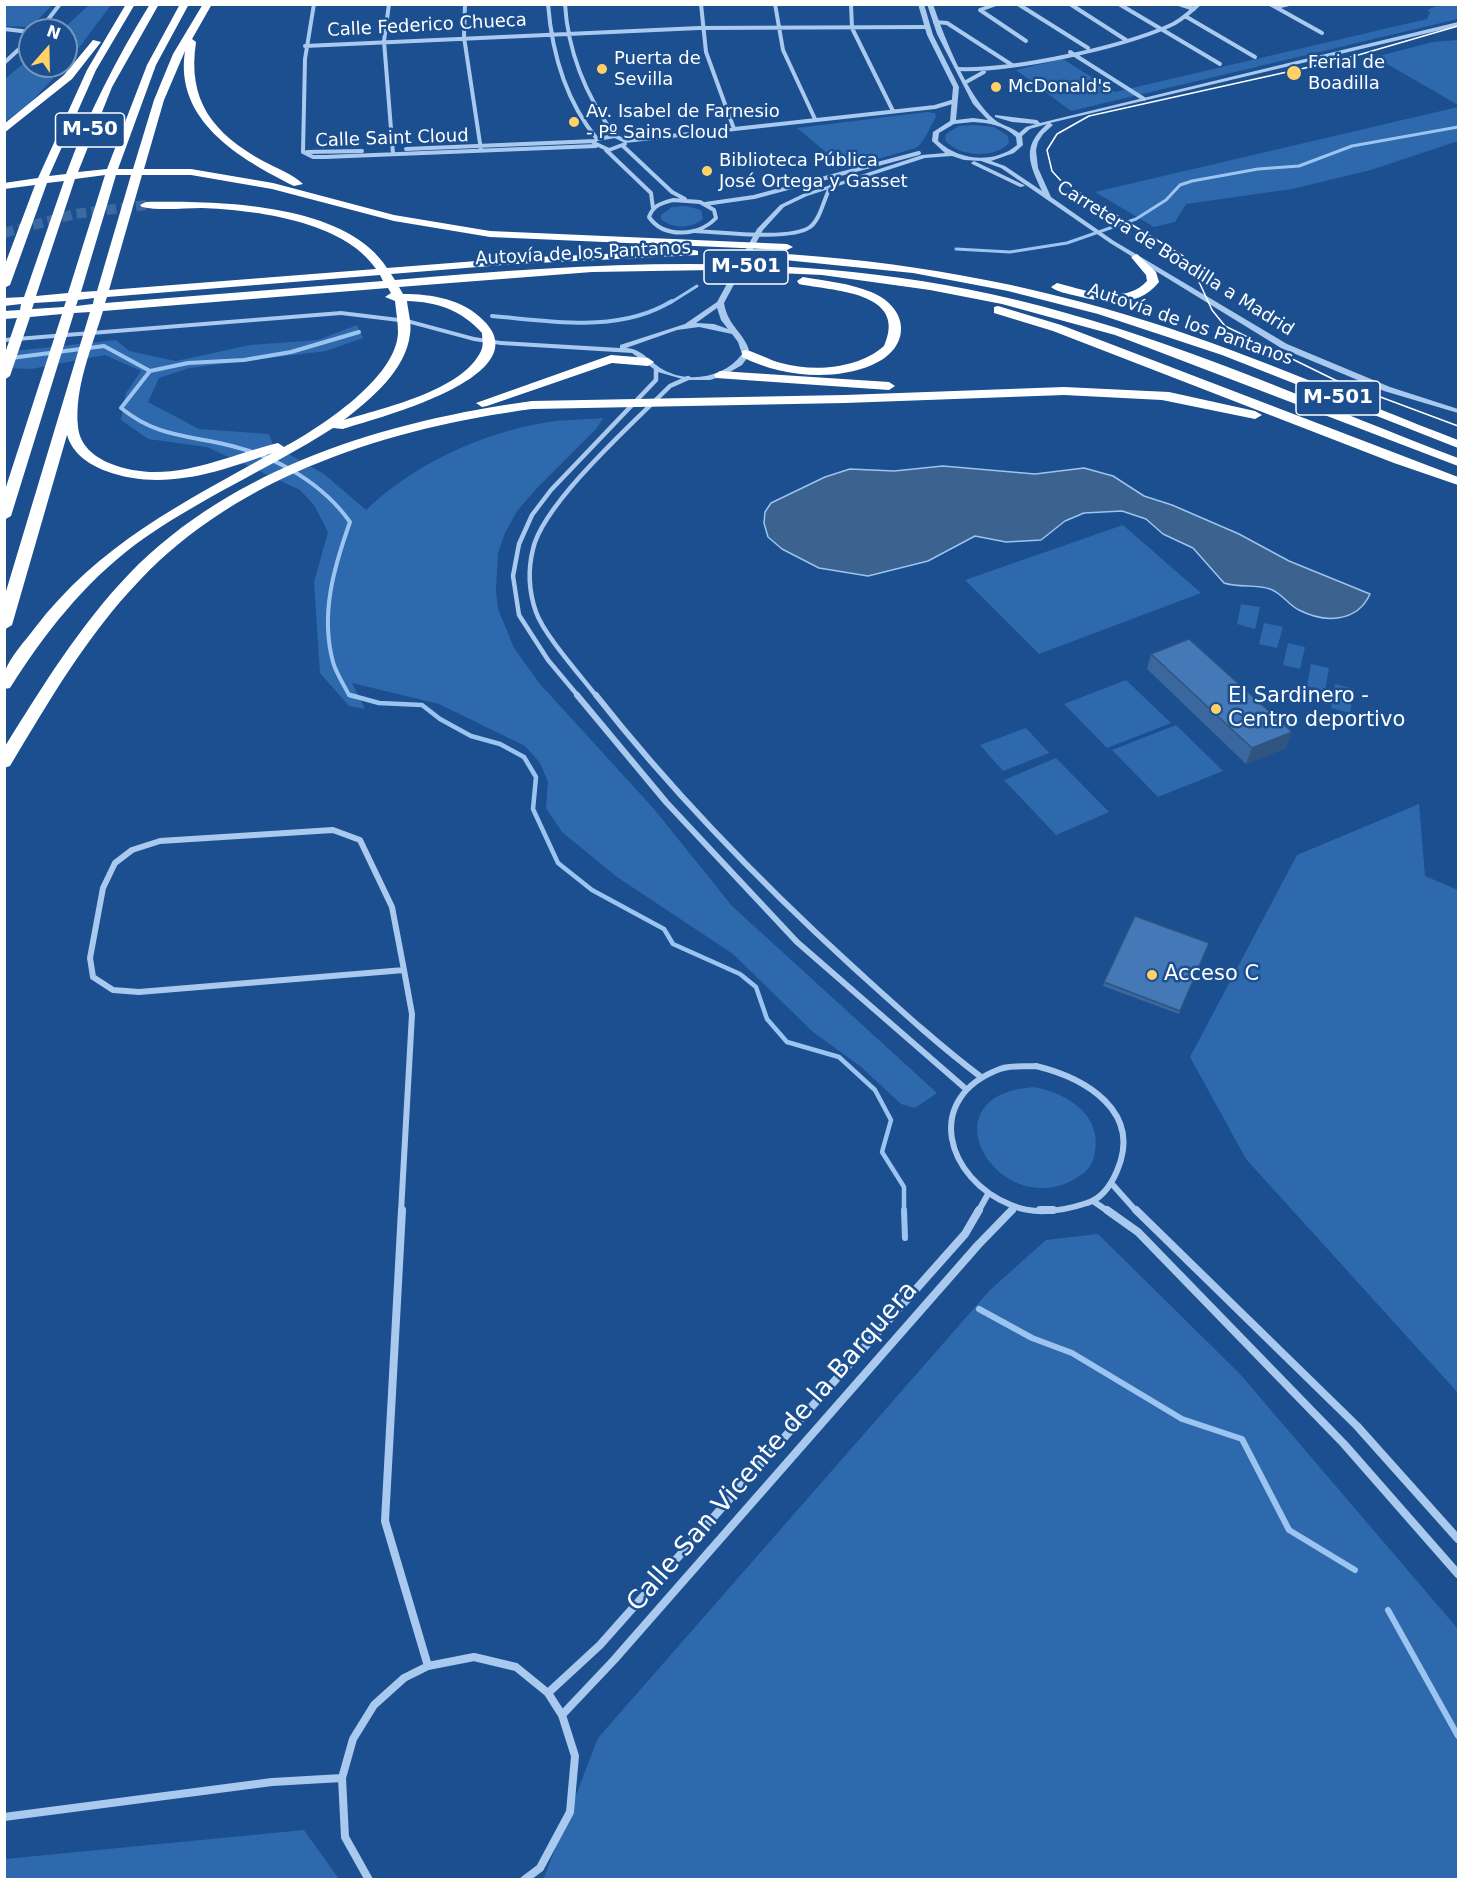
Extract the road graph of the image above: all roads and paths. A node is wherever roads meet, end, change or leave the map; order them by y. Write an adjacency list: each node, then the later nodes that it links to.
1 (60, 4): 28 (street)
2 (123, 4): 69 (highway)
3 (131, 4): 98 (highway)
4 (155, 4): 116 (highway, M-50)
5 (185, 4): 127 (highway, M-50)
6 (208, 4): 29 (highway)
7 (314, 4): 44 (street)
8 (389, 4): 42 (street)
9 (465, 4): 40 (street)
10 (548, 4): 37 (street)
11 (565, 4): 38 (street)
12 (701, 4): 34 (street)
13 (776, 4): 32 (street)
14 (851, 4): 35 (street)
15 (921, 4): 33 (street)
16 (930, 4): 30 (street)
17 (1018, 4): 45 (street)
18 (1070, 4): 41 (street)
19 (1119, 4): 36 (street)
20 (1179, 4): 26 (street)
21 (1199, 4): 26 (street)
22 (1270, 4): 25 (street)
23 (1289, 4): 25 (street)
24 (995, 5): 43 (street)
25 (1276, 8): 39 (street)
26 (1194, 9): 27 (street)
27 (1185, 16): 36 (street); 48 (street)
28 (49, 18)
29 (198, 20): 94 (highway); 118 (highway)
30 (935, 22): 51 (street); 52 (street)
31 (1458, 24): 57 (street)
32 (775, 27): 34 (street, Calle Federico Chueca); 35 (street, Calle Federico Chueca); 62 (street)
33 (927, 27): 35 (street, Calle Federico Chueca); 58 (street)
34 (699, 28): 38 (street, Calle Federico Chueca); 68 (street)
35 (852, 28): 61 (street)
36 (1161, 29): 41 (street); 50 (street)
37 (550, 33): 38 (street, Calle Federico Chueca); 40 (street, Calle Federico Chueca); 72 (street)
38 (567, 33): 70 (street)
39 (1322, 33)
40 (464, 38): 42 (street, Calle Federico Chueca); 77 (street)
41 (1126, 40): 45 (street)
42 (384, 41): 44 (street, Calle Federico Chueca); 79 (street)
43 (1026, 41)
44 (305, 46): 79 (street, Calle Saint Cloud)
45 (1088, 48): 47 (street)
46 (18, 50): 49 (street)
47 (1070, 52): 51 (street); 57 (street)
48 (1256, 57)
49 (4, 63)
50 (1220, 64)
51 (1012, 65): 53 (street)
52 (958, 69): 54 (street); 55 (street)
53 (990, 70): 54 (street); 55 (street)
54 (977, 71): 55 (street)
55 (965, 80): 56 (street)
56 (973, 98): 65 (street); 66 (street)
57 (1144, 99): 63 (street)
58 (955, 101): 59 (street); 60 (street)
59 (935, 106): 60 (street); 61 (street)
60 (955, 110): 64 (street)
61 (893, 111): 62 (street)
62 (815, 119): 68 (street)
63 (1058, 119): 66 (street); 71 (street); 90 (street)
64 (953, 122): 65 (street); 74 (street)
65 (994, 122): 67 (street)
66 (1038, 122): 67 (street)
67 (1004, 125): 71 (street)
68 (734, 129): 73 (street)
69 (4, 130)
70 (615, 136): 72 (street, Calle Saint Cloud); 73 (street)
71 (1019, 136): 81 (street)
72 (596, 140): 75 (street); 77 (street, Calle Saint Cloud)
73 (625, 141): 76 (street)
74 (935, 141): 80 (street); 82 (street)
75 (596, 146): 77 (street, Calle Saint Cloud); 78 (street)
76 (623, 147): 78 (street); 89 (street)
77 (481, 148): 79 (street, Calle Saint Cloud)
78 (606, 150): 93 (street)
79 (393, 152)
80 (919, 153): 85 (street); 91 (street)
81 (1012, 153): 83 (street); 86 (street)
82 (953, 154): 83 (street); 84 (street)
83 (981, 159): 86 (street, Carretera de Boadilla a Madrid)
84 (912, 160): 85 (street); 90 (street)
85 (892, 166): 88 (street)
86 (1016, 175): 90 (street, Carretera de Boadilla a Madrid)
87 (4, 186): 94 (highway)
88 (831, 186): 95 (street); 105 (street)
89 (688, 200): 91 (street); 93 (street)
90 (1049, 200): 97 (street, Carretera de Boadilla a Madrid)
91 (705, 204): 95 (street)
92 (146, 205): 129 (highway)
93 (653, 208): 95 (street)
94 (394, 218): 96 (highway)
95 (695, 231)
96 (763, 245): 100 (highway); 102 (highway)
97 (1137, 256): 100 (highway); 120 (street, Carretera de Boadilla a Madrid)
98 (8, 272): 101 (highway)
99 (801, 281): 103 (highway); 113 (highway); 125 (highway)
100 (1030, 281): 121 (highway)
101 (4, 285)
102 (4, 292)
103 (365, 296): 108 (highway); 118 (highway)
104 (4, 302): 121 (highway, Autovía de los Pantanos / M-501)
105 (720, 303): 107 (street); 109 (street)
106 (4, 315): 124 (highway, Autovía de los Pantanos / M-501)
107 (688, 325): 109 (street); 111 (street)
108 (4, 326)
109 (733, 333): 113 (street)
110 (4, 340): 112 (street)
111 (650, 340): 112 (street); 114 (street)
112 (601, 348): 114 (street)
113 (746, 354): 115 (street)
114 (650, 362): 117 (street); 122 (highway); 133 (street)
115 (720, 375): 117 (street); 119 (highway)
116 (4, 376)
117 (688, 378): 132 (street)
118 (77, 383): 128 (highway)
119 (1169, 396): 122 (highway); 125 (highway)
120 (1458, 411)
121 (1396, 421): 123 (highway, Autovía de los Pantanos / M-501)
122 (372, 439): 130 (highway)
123 (1458, 444)
124 (1458, 462)
125 (1410, 464): 126 (highway)
126 (1458, 481)
127 (4, 516)
128 (4, 625)
129 (4, 684)
130 (4, 762)
131 (405, 970): 131 (street); 140 (street)
132 (981, 1077): 133 (street); 134 (street)
133 (966, 1089): 135 (street)
134 (1112, 1184): 136 (street); 138 (street)
135 (988, 1194): 137 (street); 141 (street, Calle San Vicente de la Barquera)
136 (1093, 1201): 137 (street); 139 (street)
137 (1015, 1207): 142 (street, Calle San Vicente de la Barquera)
138 (1458, 1539)
139 (1458, 1574)
140 (428, 1665): 141 (street); 143 (street)
141 (548, 1693): 142 (street)
142 (562, 1715): 146 (street)
143 (342, 1778): 144 (street); 145 (street)
144 (4, 1817)
145 (369, 1880)
146 (524, 1880)

